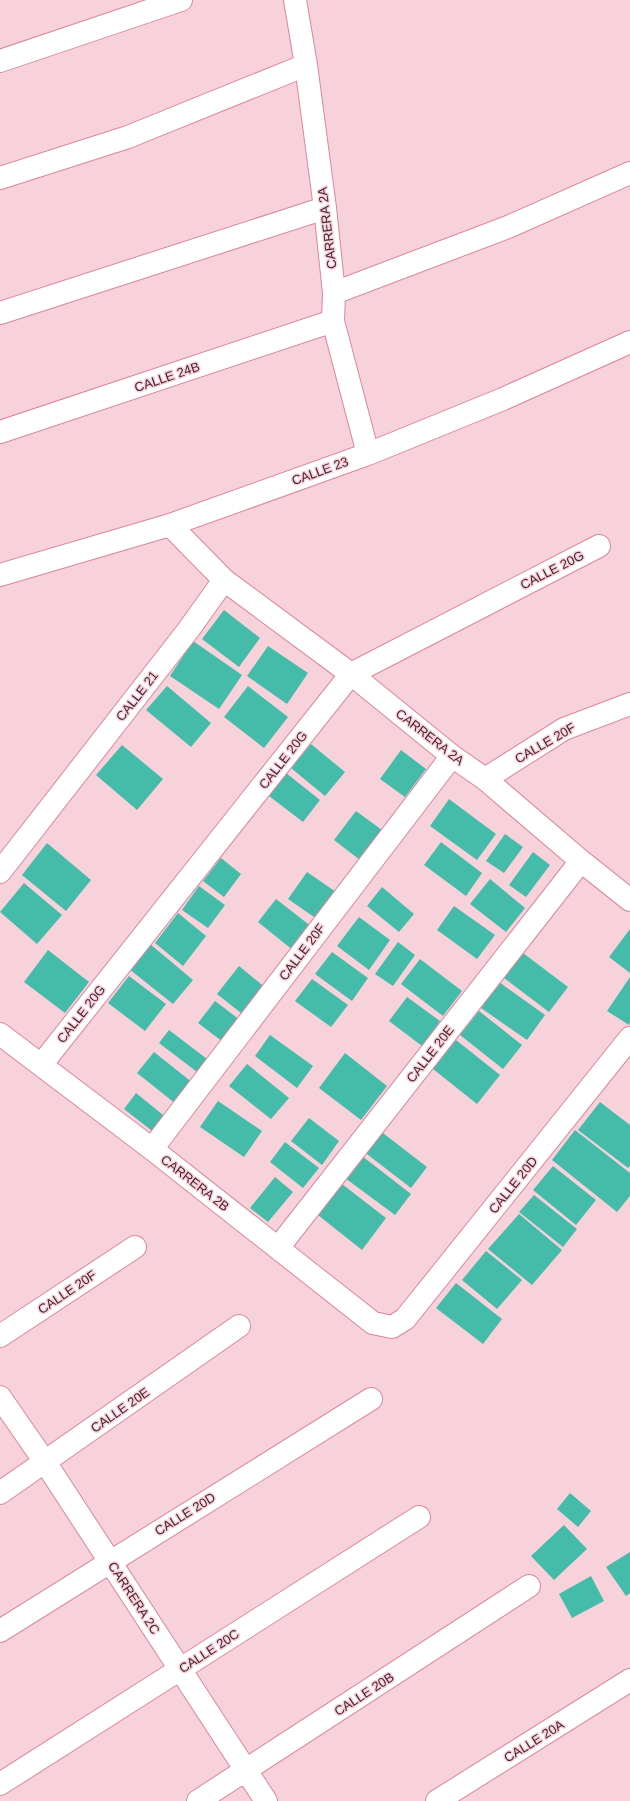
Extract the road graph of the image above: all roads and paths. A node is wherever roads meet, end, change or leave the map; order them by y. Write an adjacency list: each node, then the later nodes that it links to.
1 (181, 0): 3 (street)
2 (295, 0): 4 (street, CARRERA 2A)
3 (0, 61)
4 (306, 65): 6 (street); 7 (street, CARRERA 2A)
5 (630, 173): 8 (street)
6 (0, 178)
7 (325, 208): 8 (street, CARRERA 2A); 9 (street)
8 (334, 293): 10 (street, CARRERA 2A)
9 (0, 313)
10 (333, 321): 12 (street, CALLE 24B); 13 (street, CARRERA 2A)
11 (630, 342): 13 (street, CALLE 23)
12 (0, 432)
13 (368, 454): 14 (street, CALLE 23)
14 (170, 525): 16 (street, CALLE 23); 17 (street)
15 (599, 546): 18 (street, CALLE 20G)
16 (0, 575)
17 (224, 580): 18 (street, CARRERA 2A); 23 (street, CALLE 21)
18 (351, 674): 20 (street, CARRERA 2A); 27 (street, CALLE 20G)
19 (630, 704): 21 (street, CALLE 20F)
20 (452, 756): 21 (street, CARRERA 2A); 28 (street, CALLE 20F)
21 (485, 779): 22 (street, CARRERA 2A)
22 (581, 861): 24 (street, CARRERA 2A); 30 (street, CALLE 20E)
23 (0, 872)
24 (630, 900)
25 (0, 1034): 27 (street, CARRERA 2B)
26 (630, 1038): 32 (street, CALLE 20D)
27 (41, 1065): 28 (street, CARRERA 2B)
28 (152, 1149): 30 (street, CARRERA 2B)
29 (135, 1247): 33 (street, CALLE 20F)
30 (278, 1248): 32 (street, CARRERA 2B)
31 (239, 1326): 36 (street, CALLE 20E)
32 (392, 1327)
33 (0, 1336)
34 (0, 1397): 36 (street, CARRERA 2C)
35 (371, 1399): 39 (street, CALLE 20D)
36 (46, 1462): 37 (street, CALLE 20E); 39 (street, CARRERA 2C)
37 (0, 1493)
38 (419, 1517): 42 (street, CALLE 20C)
39 (110, 1561): 41 (street, CALLE 20D); 42 (street, CARRERA 2C)
40 (529, 1586): 44 (street, CALLE 20B)
41 (0, 1631)
42 (180, 1669): 44 (street, CARRERA 2C); 45 (street, CALLE 20C)
43 (630, 1680): 48 (street, CALLE 20A)
44 (247, 1771): 46 (street, CALLE 20B); 47 (street, CARRERA 2C)
45 (0, 1784)
46 (198, 1801)
47 (266, 1801)
48 (438, 1801)

